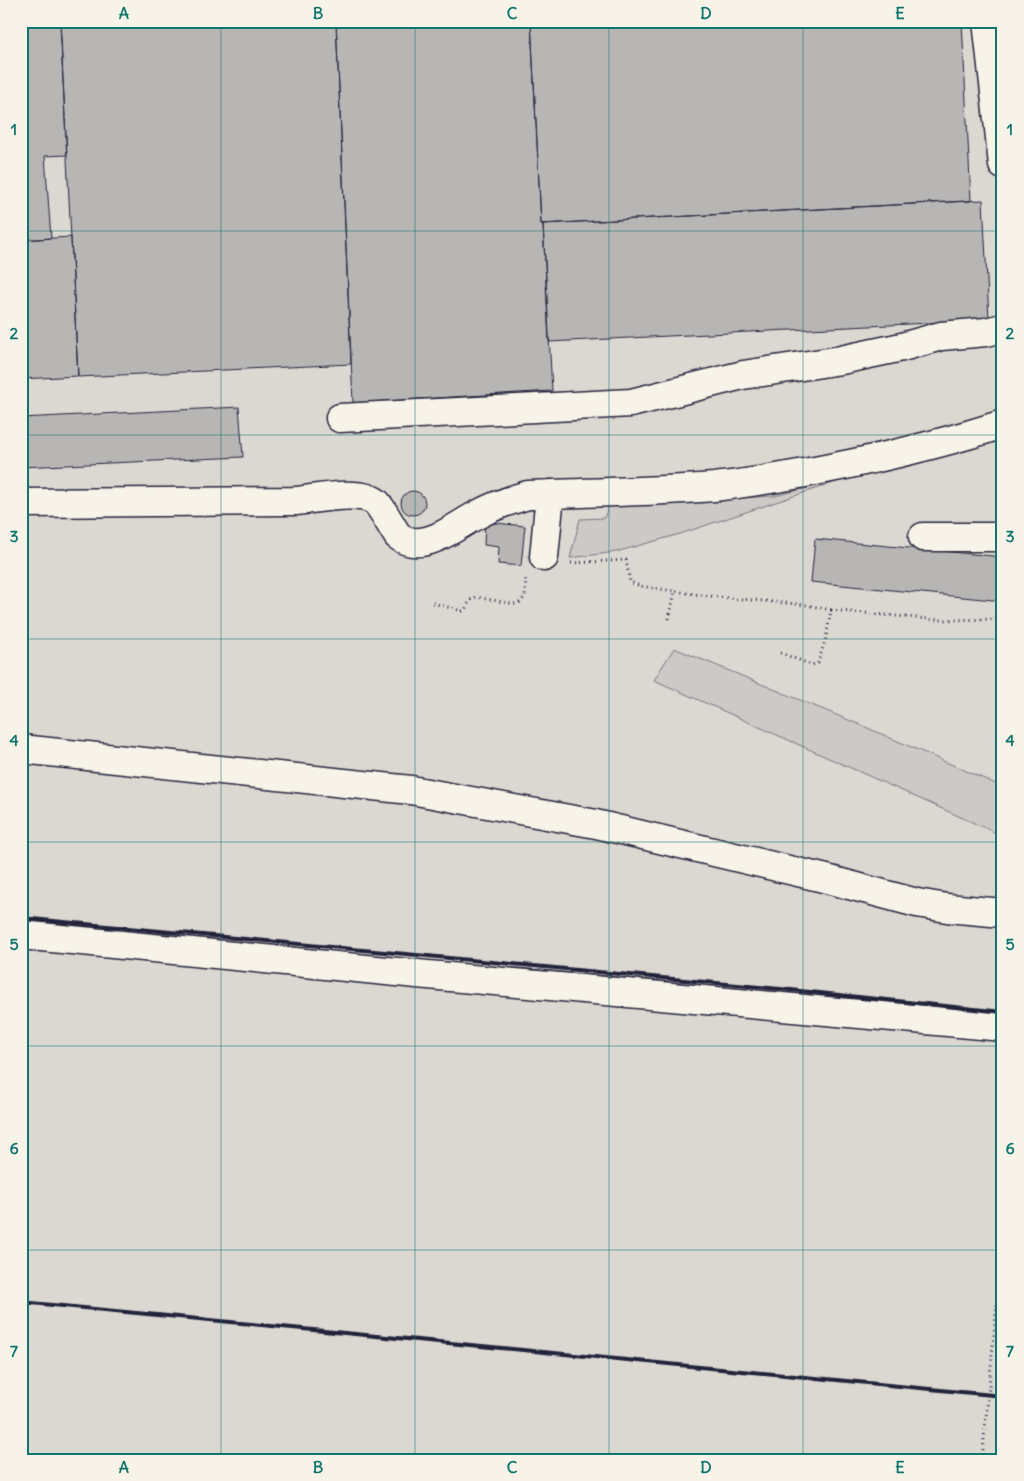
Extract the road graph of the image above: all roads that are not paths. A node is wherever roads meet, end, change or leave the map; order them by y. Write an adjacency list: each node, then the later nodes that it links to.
1 (987, 21): 2 (street)
2 (1003, 165)
3 (1003, 328): 4 (street)
4 (340, 418)
5 (1003, 424): 6 (street)
6 (550, 494): 7 (street); 10 (street)
7 (21, 503)
8 (923, 537): 9 (street)
9 (1003, 537)
10 (544, 564)
11 (21, 749): 12 (street)
12 (1003, 913)
13 (21, 935): 14 (street)
14 (1003, 1027)

